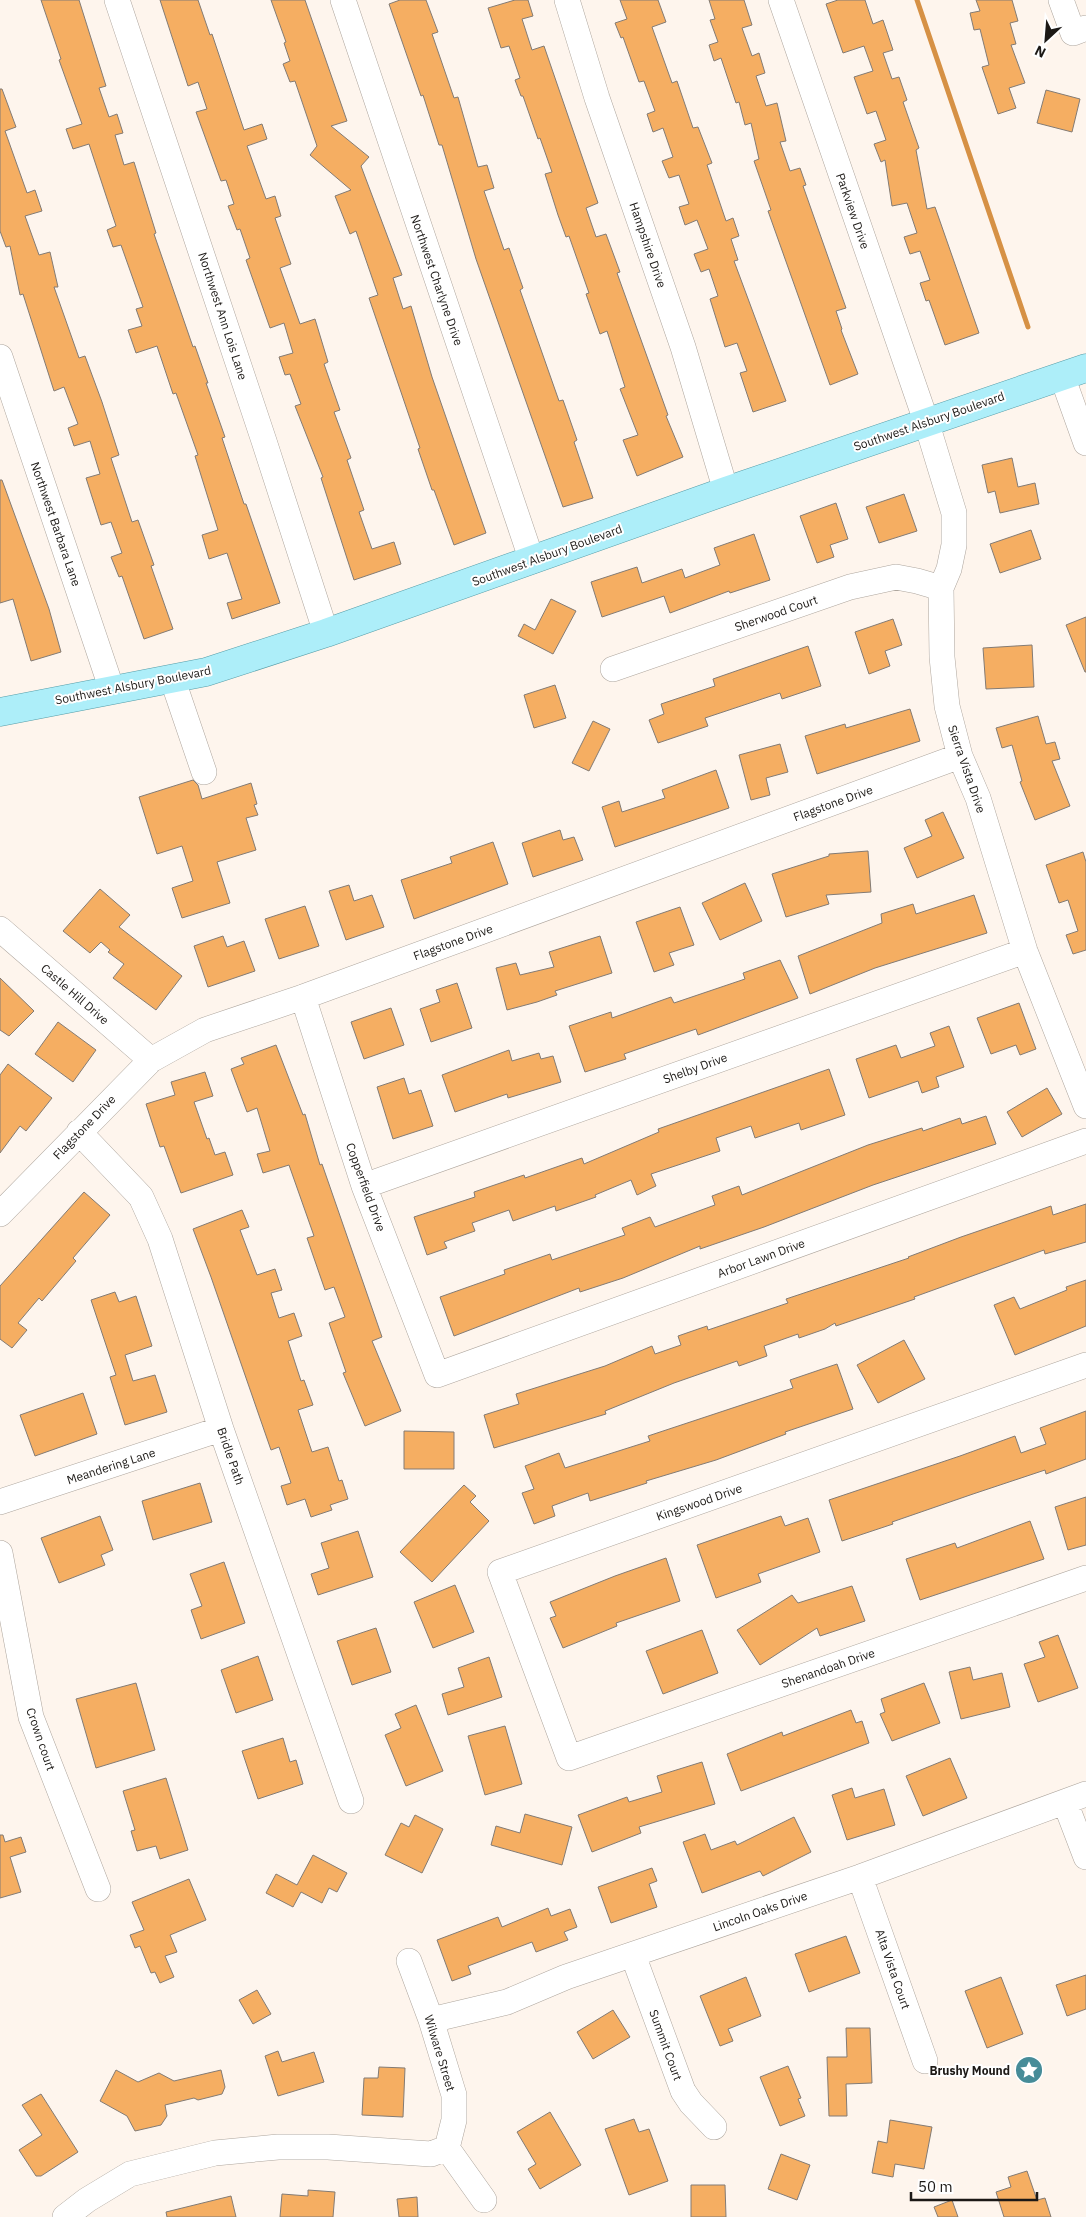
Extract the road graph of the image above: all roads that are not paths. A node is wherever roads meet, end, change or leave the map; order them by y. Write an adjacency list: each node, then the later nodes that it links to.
1 (117, 0): 14 (street, Northwest Ann Lois Lane)
2 (343, 0): 12 (street, Northwest Charlyne Drive)
3 (567, 0): 11 (street, Hampshire Drive)
4 (781, 0): 9 (street, Parkview Drive)
5 (1061, 0): 6 (street)
6 (1080, 30)
7 (0, 357): 17 (street, Northwest Barbara Lane)
8 (1074, 372): 9 (main road, Southwest Alsbury Boulevard); 10 (street)
9 (926, 421): 11 (main road, Southwest Alsbury Boulevard); 13 (street, Sierra Vista Drive)
10 (1086, 444)
11 (726, 491): 12 (main road, Southwest Alsbury Boulevard)
12 (532, 561): 14 (main road, Southwest Alsbury Boulevard)
13 (941, 588): 15 (street, Sherwood Court); 19 (street, Sierra Vista Drive)
14 (326, 633): 16 (main road, Southwest Alsbury Boulevard)
15 (613, 669)
16 (172, 678): 17 (main road, Southwest Alsbury Boulevard); 20 (street)
17 (112, 690): 18 (main road, Southwest Alsbury Boulevard)
18 (0, 712)
19 (960, 756): 22 (street, Sierra Vista Drive); 23 (street, Flagstone Drive)
20 (204, 772)
21 (0, 929): 24 (street, Castle Hill Drive)
22 (1025, 951): 25 (street, Sierra Vista Drive); 28 (street, Shelby Drive)
23 (303, 997): 24 (street, Flagstone Drive); 28 (street, Copperfield Drive)
24 (151, 1060): 26 (street, Flagstone Drive)
25 (1086, 1106)
26 (79, 1132): 29 (street, Flagstone Drive); 32 (street, Bridle Path)
27 (1086, 1141): 31 (street, Arbor Lawn Drive)
28 (364, 1186): 31 (street, Copperfield Drive)
29 (0, 1214)
30 (1086, 1365): 36 (street, Kingswood Drive)
31 (437, 1375)
32 (222, 1429): 33 (street, Meandering Lane); 38 (street, Bridle Path)
33 (0, 1502)
34 (0, 1553): 41 (street, Crown court)
35 (1086, 1578): 36 (street, Shenandoah Drive)
36 (570, 1758)
37 (1076, 1798): 39 (street); 40 (street, Lincoln Oaks Drive)
38 (351, 1801)
39 (1086, 1856)
40 (860, 1877): 42 (street, Lincoln Oaks Drive); 45 (street, Alta Vista Court)
41 (98, 1889)
42 (632, 1955): 44 (street, Lincoln Oaks Drive); 46 (street, Summit Court)
43 (409, 1961): 44 (street, Wilware Street)
44 (431, 2020): 47 (street, Wilware Street)
45 (926, 2061)
46 (714, 2127)
47 (446, 2148): 48 (street); 49 (street)
48 (484, 2200)
49 (65, 2217)

